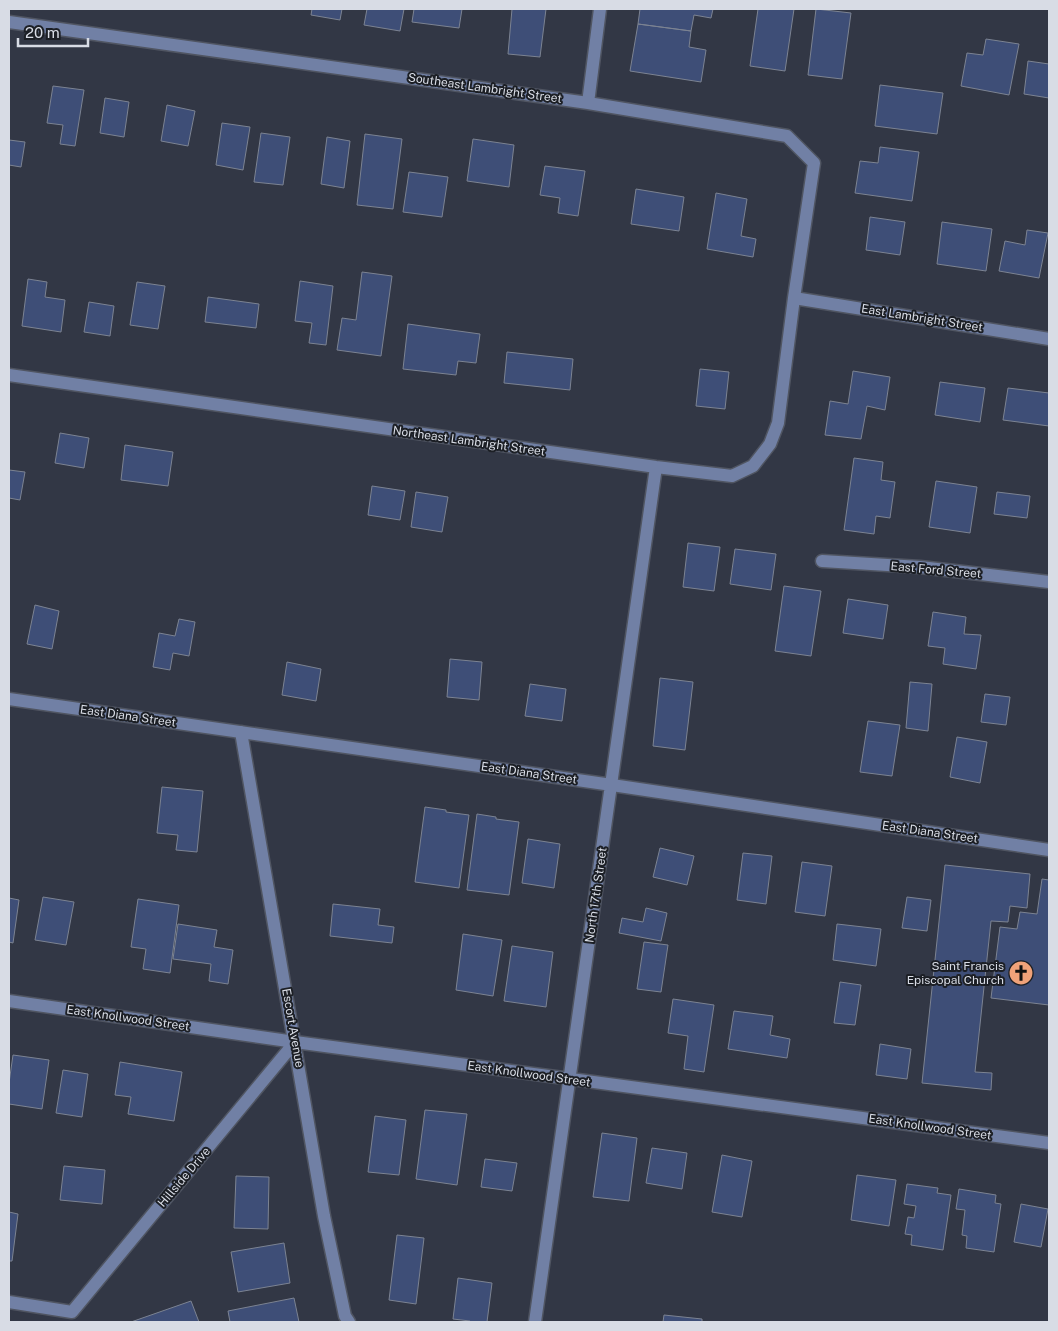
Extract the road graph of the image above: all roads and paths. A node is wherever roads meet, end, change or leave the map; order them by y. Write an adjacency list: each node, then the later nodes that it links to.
1 (600, 9): 3 (street)
2 (9, 22): 3 (street, Southeast Lambright Street)
3 (588, 103): 4 (street, Southeast Lambright Street)
4 (794, 298): 5 (street, East Lambright Street); 7 (street, Northeast Lambright Street)
5 (1049, 339)
6 (9, 375): 7 (street, Northeast Lambright Street)
7 (656, 467): 12 (street, North 17th Street)
8 (822, 561): 9 (street, East Ford Street)
9 (1049, 582)
10 (9, 699): 11 (street, East Diana Street)
11 (241, 732): 12 (street, East Diana Street); 15 (street, Escort Avenue)
12 (612, 785): 13 (street, East Diana Street); 16 (street, North 17th Street)
13 (1049, 850)
14 (9, 1001): 15 (street, East Knollwood Street)
15 (295, 1042): 16 (street, East Knollwood Street); 19 (street, Hillside Drive); 20 (street, Escort Avenue)
16 (570, 1079): 17 (street, East Knollwood Street); 21 (street, North 17th Street)
17 (1049, 1143)
18 (9, 1302): 19 (street, Hillside Drive)
19 (74, 1317)
20 (349, 1322)
21 (536, 1322)

